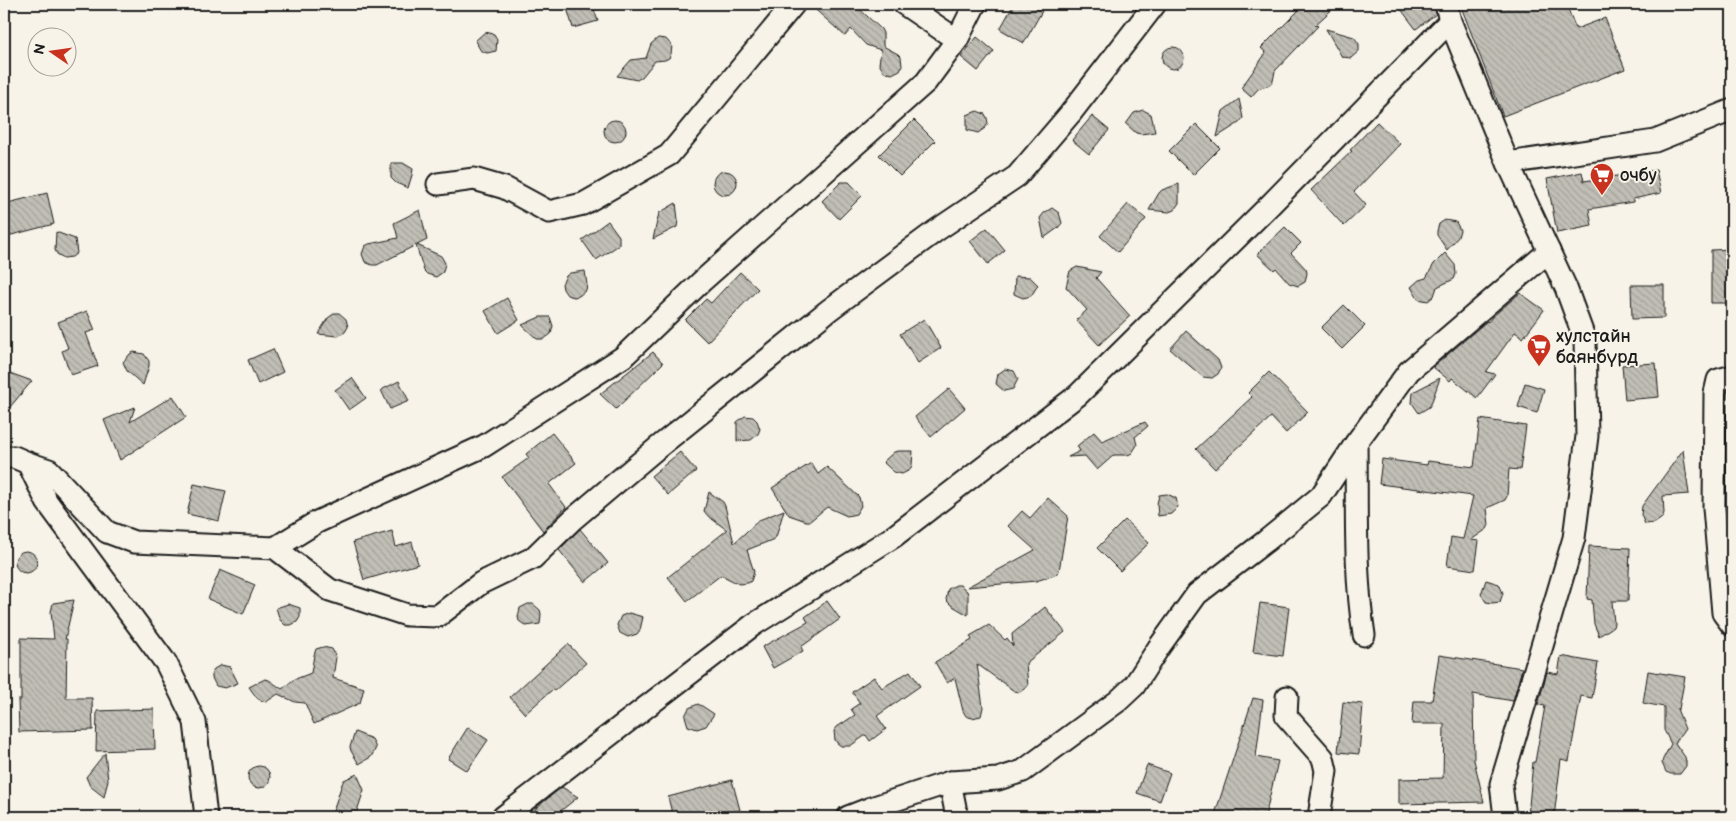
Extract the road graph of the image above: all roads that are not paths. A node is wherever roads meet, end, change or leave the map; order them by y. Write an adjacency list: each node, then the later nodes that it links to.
1 (794, 4): 9 (street)
2 (904, 4): 6 (street)
3 (975, 4): 6 (street)
4 (1155, 4): 15 (street)
5 (1448, 12): 8 (street); 22 (street)
6 (957, 40): 15 (street)
7 (1732, 110): 8 (street)
8 (1508, 164): 10 (street)
9 (438, 184)
10 (1549, 251): 12 (street); 26 (street)
11 (1732, 376): 16 (street)
12 (1356, 443): 17 (street); 19 (street)
13 (4, 457): 14 (street)
14 (28, 463): 15 (street); 21 (street)
15 (275, 548)
16 (1732, 626)
17 (1364, 635)
18 (1287, 697): 25 (street)
19 (950, 782): 20 (street); 24 (street)
20 (876, 812): 23 (street)
21 (206, 817)
22 (503, 817)
23 (848, 817)
24 (957, 817)
25 (1319, 817)
26 (1504, 817)

